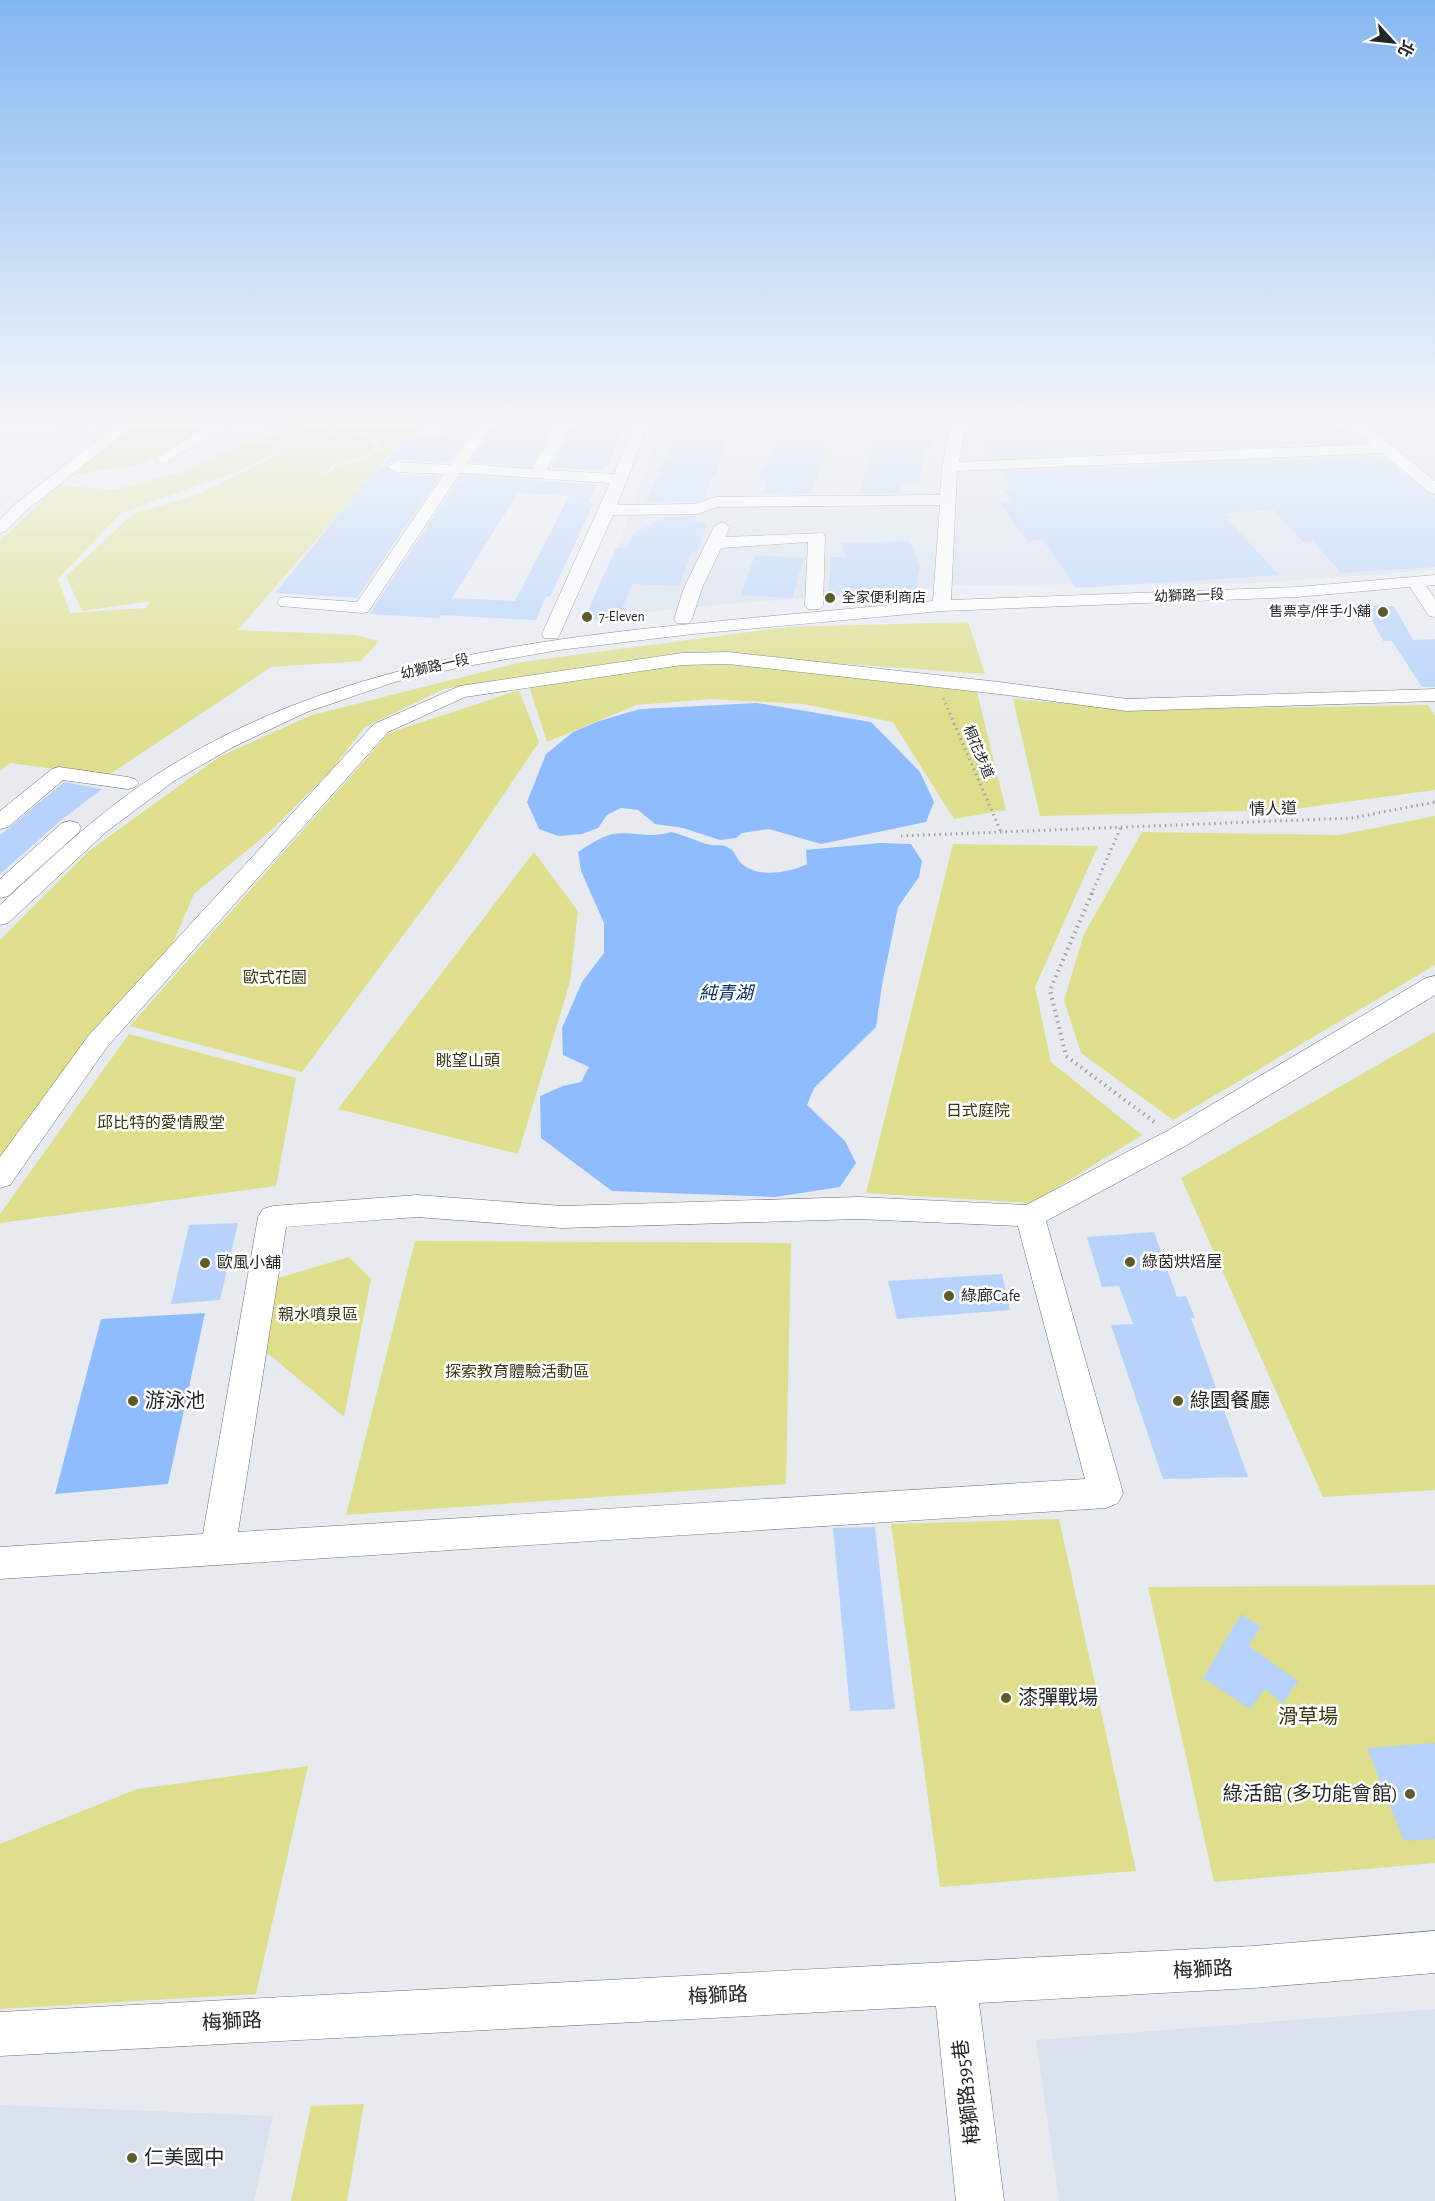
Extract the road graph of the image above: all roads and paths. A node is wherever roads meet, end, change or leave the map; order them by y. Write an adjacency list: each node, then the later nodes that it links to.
1 (420, 521): 8 (street)
2 (603, 521): 13 (street)
3 (725, 521): 5 (street)
4 (946, 521): 10 (street)
5 (714, 543): 9 (street); 12 (street)
6 (1435, 580): 7 (street, 幼獅路一段)
7 (1415, 582): 10 (street, 幼獅路一段); 11 (street)
8 (286, 602)
9 (814, 605): 10 (street, 幼獅路一段); 12 (street, 幼獅路一段)
10 (942, 606): 13 (street, 幼獅路一段)
11 (1435, 612)
12 (683, 619): 13 (street, 幼獅路一段)
13 (556, 639): 16 (street, 幼獅路一段); 23 (street, 幼獅路一段)
14 (935, 681): 15 (street); 20 (path, 桐花步道); 26 (street)
15 (1435, 695)
16 (128, 783): 18 (street); 22 (street, 幼獅路一段)
17 (1435, 802): 19 (path, 情人道)
18 (0, 822)
19 (1121, 827): 20 (path, 情人道); 25 (path)
20 (1001, 832): 21 (path, 情人道)
21 (901, 836)
22 (0, 891)
23 (0, 918)
24 (1435, 984): 25 (street)
25 (1177, 1138): 27 (street)
26 (0, 1178)
27 (1030, 1215): 28 (street); 28 (street)
28 (218, 1549): 29 (street)
29 (0, 1563)
30 (1435, 1952): 31 (street, 梅獅路)
31 (955, 1983): 32 (street, 梅獅路); 33 (street, 梅獅路395巷)
32 (0, 2034)
33 (980, 2201)

